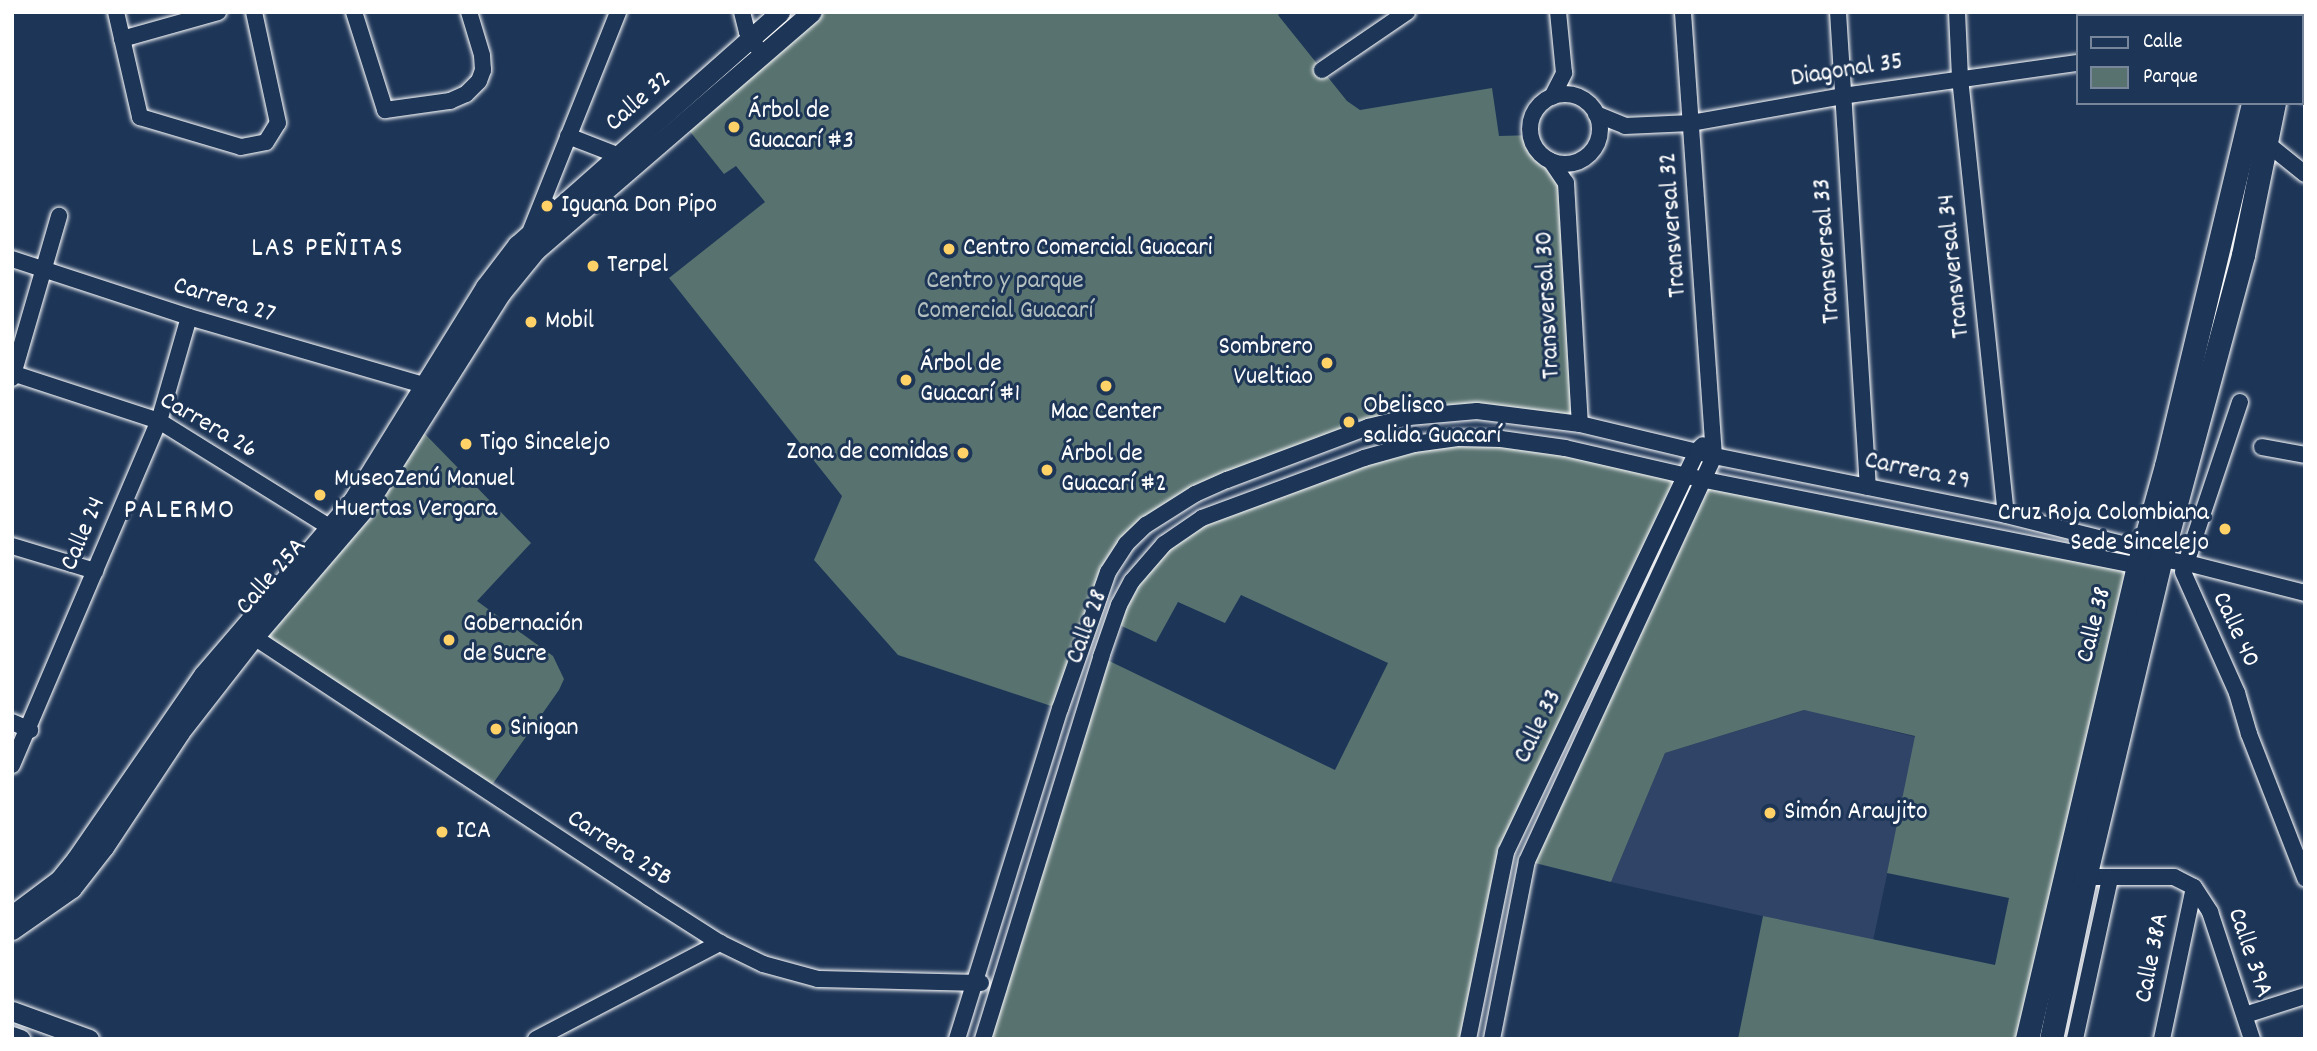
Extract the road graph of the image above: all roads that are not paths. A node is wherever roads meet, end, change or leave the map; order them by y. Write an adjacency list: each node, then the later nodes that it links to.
1 (116, 12): 15 (street)
2 (218, 12): 15 (street)
3 (254, 12): 15 (street)
4 (354, 12): 14 (street)
5 (618, 12): 31 (street)
6 (741, 12): 16 (street)
7 (780, 12): 16 (main road, Calle 32)
8 (813, 12): 17 (main road, Calle 32)
9 (1407, 12): 19 (street)
10 (1558, 12): 20 (street)
11 (1683, 12): 28 (street, Transversal 32)
12 (1838, 12): 22 (street, Transversal 33)
13 (1957, 12): 21 (street, Transversal 34)
14 (472, 15)
15 (122, 38)
16 (751, 39): 17 (street); 36 (main road, Calle 32)
17 (764, 56): 36 (main road, Calle 32)
18 (2076, 63): 21 (street, Diagonal 35)
19 (1322, 70)
20 (1564, 73): 23 (street); 24 (street)
21 (1960, 78): 22 (street, Diagonal 35); 59 (street, Transversal 34)
22 (1842, 96): 28 (street, Diagonal 35); 58 (street, Transversal 33)
23 (1552, 97): 24 (street); 35 (street)
24 (1585, 100): 27 (street)
25 (2253, 105): 30 (highway, Calle 38)
26 (2274, 105): 32 (highway, Calle 38)
27 (1596, 114): 29 (street, Diagonal 35); 33 (street)
28 (1691, 123): 29 (street, Diagonal 35); 50 (street, Transversal 32)
29 (1625, 126): 33 (street)
30 (2249, 129): 32 (street); 63 (highway, Calle 38)
31 (568, 135): 36 (street); 40 (street)
32 (2267, 143): 37 (street); 63 (highway, Calle 38)
33 (1597, 144): 34 (street)
34 (1584, 158): 35 (street); 38 (street)
35 (1551, 161): 38 (street)
36 (623, 162): 40 (main road, Calle 32); 67 (main road, Calle 25A)
37 (2305, 174)
38 (1566, 183): 48 (street, Transversal 30)
39 (60, 215): 42 (street)
40 (531, 230): 45 (main road, Calle 25A)
41 (12, 259): 42 (street, Carrera 27)
42 (44, 270): 43 (street, Carrera 27); 44 (street)
43 (189, 317): 45 (street, Carrera 27); 47 (street, Calle 24)
44 (13, 375): 47 (street, Carrera 26)
45 (424, 385): 60 (main road, Calle 25A)
46 (2240, 402): 64 (street, Calle 40)
47 (159, 421): 60 (street, Carrera 26); 65 (street, Calle 24)
48 (1580, 424): 49 (street, Carrera 29); 53 (street, Carrera 29)
49 (1368, 427): 78 (street, Calle 28)
50 (1712, 435): 53 (street); 55 (street, Transversal 32)
51 (1458, 438): 56 (street, Carrera 29); 79 (street, Calle 28)
52 (2262, 447): 54 (street)
53 (1697, 451): 55 (street, Carrera 29); 56 (street, Calle 33)
54 (2305, 455)
55 (1714, 456): 57 (street, Calle 33); 58 (street, Carrera 29)
56 (1687, 475): 57 (street, Carrera 29); 83 (street, Calle 33)
57 (1705, 480): 63 (street, Carrera 29); 84 (street, Calle 33)
58 (1868, 487): 59 (street, Carrera 29)
59 (2006, 515): 63 (street, Carrera 29)
60 (331, 528): 62 (main road, Calle 25A)
61 (12, 546): 65 (street)
62 (314, 548): 67 (main road); 75 (main road, Calle 25A)
63 (2147, 557): 64 (street); 71 (highway, Calle 38); 92 (highway, Calle 38)
64 (2187, 563): 66 (street); 73 (street, Calle 40)
65 (95, 571): 69 (street, Calle 24)
66 (2305, 593)
67 (254, 637): 76 (main road, Calle 25A); 77 (street, Carrera 25B)
68 (12, 722): 69 (street)
69 (30, 730): 70 (street, Calle 24)
70 (12, 765)
71 (2085, 877): 72 (street); 93 (highway, Calle 38)
72 (2110, 878): 74 (street); 94 (street)
73 (2305, 878)
74 (2194, 887): 82 (street, Calle 39A); 95 (street, Calle 38A)
75 (12, 915)
76 (12, 930)
77 (720, 943): 78 (street, Carrera 25B); 88 (street)
78 (973, 983): 79 (street, Carrera 25B); 89 (street, Calle 28)
79 (998, 984): 90 (street, Calle 28)
80 (2305, 996): 82 (street)
81 (12, 1011): 87 (main road)
82 (2245, 1015): 96 (street, Calle 39A)
83 (1472, 1021): 84 (street); 91 (street, Calle 33)
84 (1493, 1033)
85 (12, 1036): 86 (main road)
86 (20, 1039)
87 (89, 1039)
88 (536, 1039)
89 (957, 1039)
90 (983, 1039)
91 (1468, 1039)
92 (2027, 1039)
93 (2051, 1039)
94 (2076, 1039)
95 (2162, 1039)
96 (2252, 1039)

